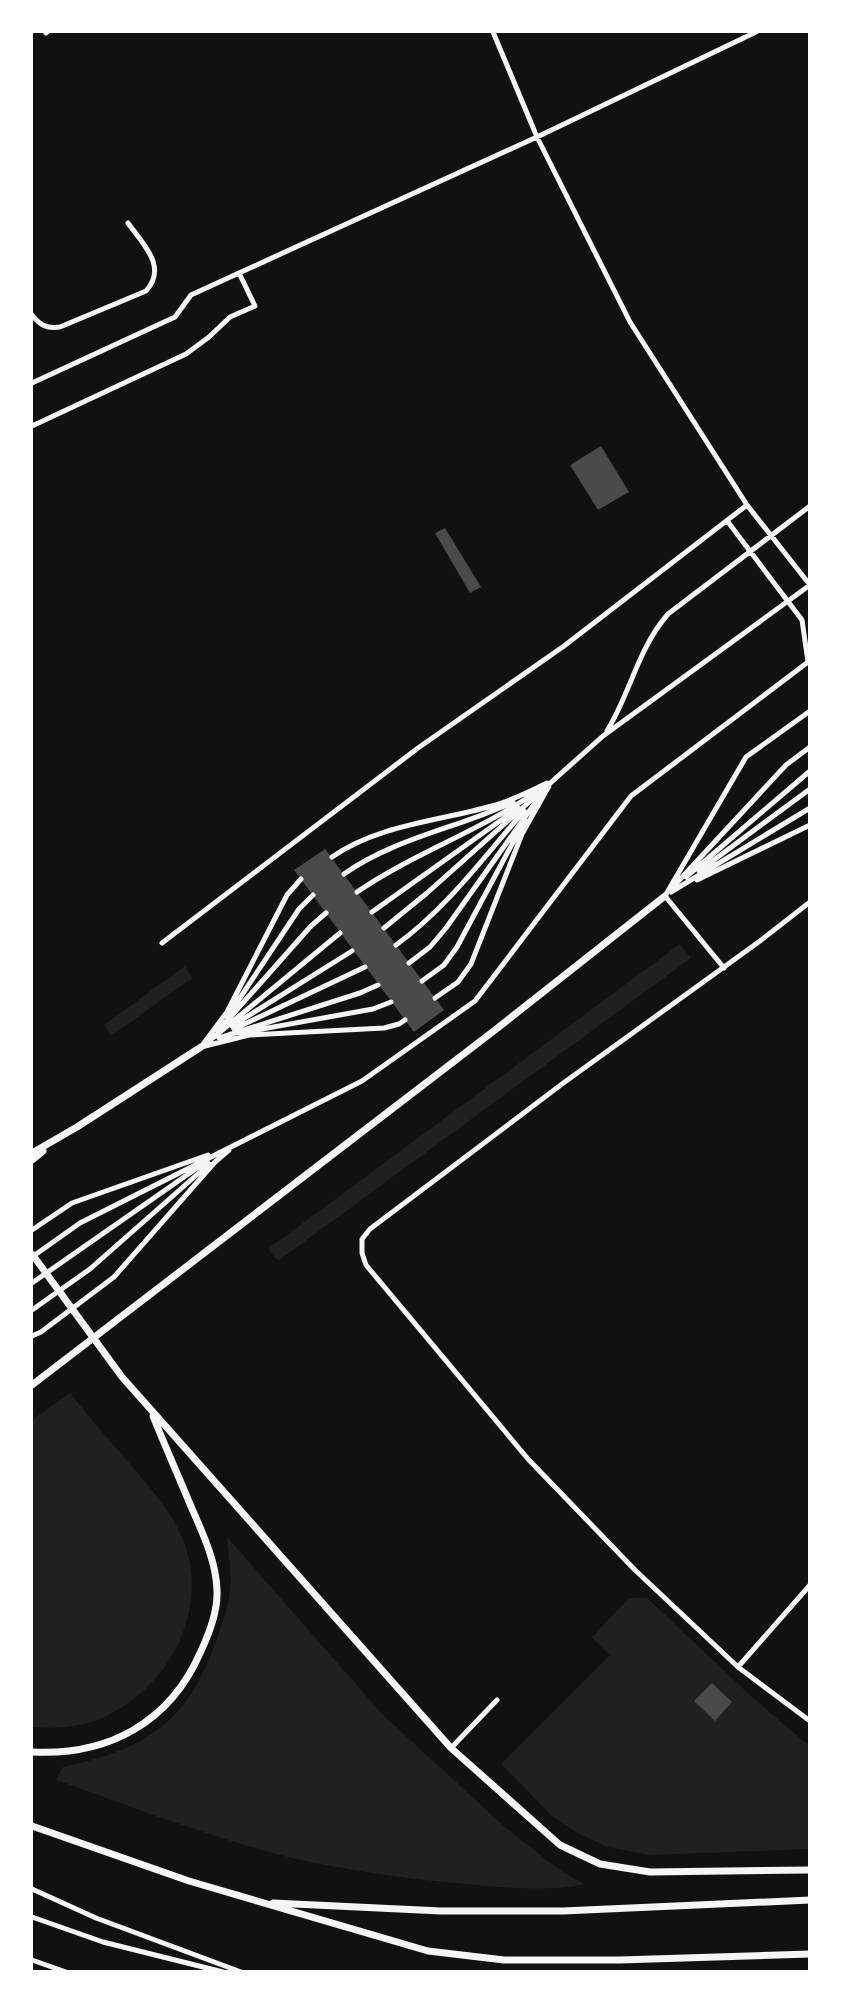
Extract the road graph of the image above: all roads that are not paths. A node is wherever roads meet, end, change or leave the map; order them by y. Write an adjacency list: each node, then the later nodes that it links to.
1 (493, 32): 3 (lane)
2 (756, 32): 3 (lane)
3 (537, 137): 5 (lane); 9 (lane)
4 (128, 223): 6 (lane)
5 (239, 273): 7 (lane); 8 (lane)
6 (32, 315)
7 (32, 383)
8 (32, 426)
9 (747, 505): 11 (lane); 12 (lane)
10 (810, 506): 15 (lane)
11 (728, 522): 13 (lane); 33 (lane)
12 (810, 585): 15 (lane)
13 (809, 663): 46 (lane)
14 (810, 711): 27 (lane)
15 (604, 736): 18 (lane)
16 (810, 747): 27 (lane)
17 (810, 771): 27 (lane)
18 (553, 780): 22 (lane); 23 (lane); 25 (lane); 29 (lane); 31 (lane); 34 (lane); 36 (lane); 39 (lane); 41 (lane)
19 (810, 789): 27 (lane)
20 (810, 808): 27 (lane)
21 (810, 825): 27 (lane)
22 (332, 857)
23 (344, 874)
24 (301, 879): 44 (lane)
25 (357, 892)
26 (313, 895): 44 (lane)
27 (666, 896): 38 (lane); 54 (street)
28 (810, 902): 38 (lane)
29 (372, 912)
30 (326, 914): 44 (lane)
31 (384, 928)
32 (340, 933): 44 (lane)
33 (162, 943)
34 (396, 945)
35 (352, 951): 44 (lane)
36 (409, 963)
37 (365, 967): 44 (lane)
38 (724, 968): 57 (lane)
39 (422, 981)
40 (378, 985): 44 (lane)
41 (435, 999)
42 (391, 1002): 44 (lane)
43 (405, 1020): 44 (lane)
44 (201, 1047): 45 (street)
45 (77, 1126): 47 (street); 48 (street)
46 (240, 1142): 49 (lane); 50 (lane); 51 (lane); 52 (lane); 53 (lane)
47 (32, 1153)
48 (32, 1160)
49 (32, 1230)
50 (32, 1255): 55 (street)
51 (32, 1283)
52 (32, 1310)
53 (32, 1336)
54 (32, 1385)
55 (150, 1409): 60 (street); 61 (street)
56 (810, 1585): 57 (lane)
57 (738, 1667): 59 (lane)
58 (497, 1700): 60 (lane)
59 (810, 1721)
60 (451, 1748): 63 (street)
61 (32, 1752)
62 (32, 1826): 66 (street)
63 (810, 1870)
64 (32, 1889): 72 (lane)
65 (810, 1900): 66 (street)
66 (262, 1902): 68 (street)
67 (32, 1917): 71 (lane)
68 (810, 1954)
69 (32, 1960): 70 (lane)
70 (66, 1972)
71 (223, 1972)
72 (241, 1972)

